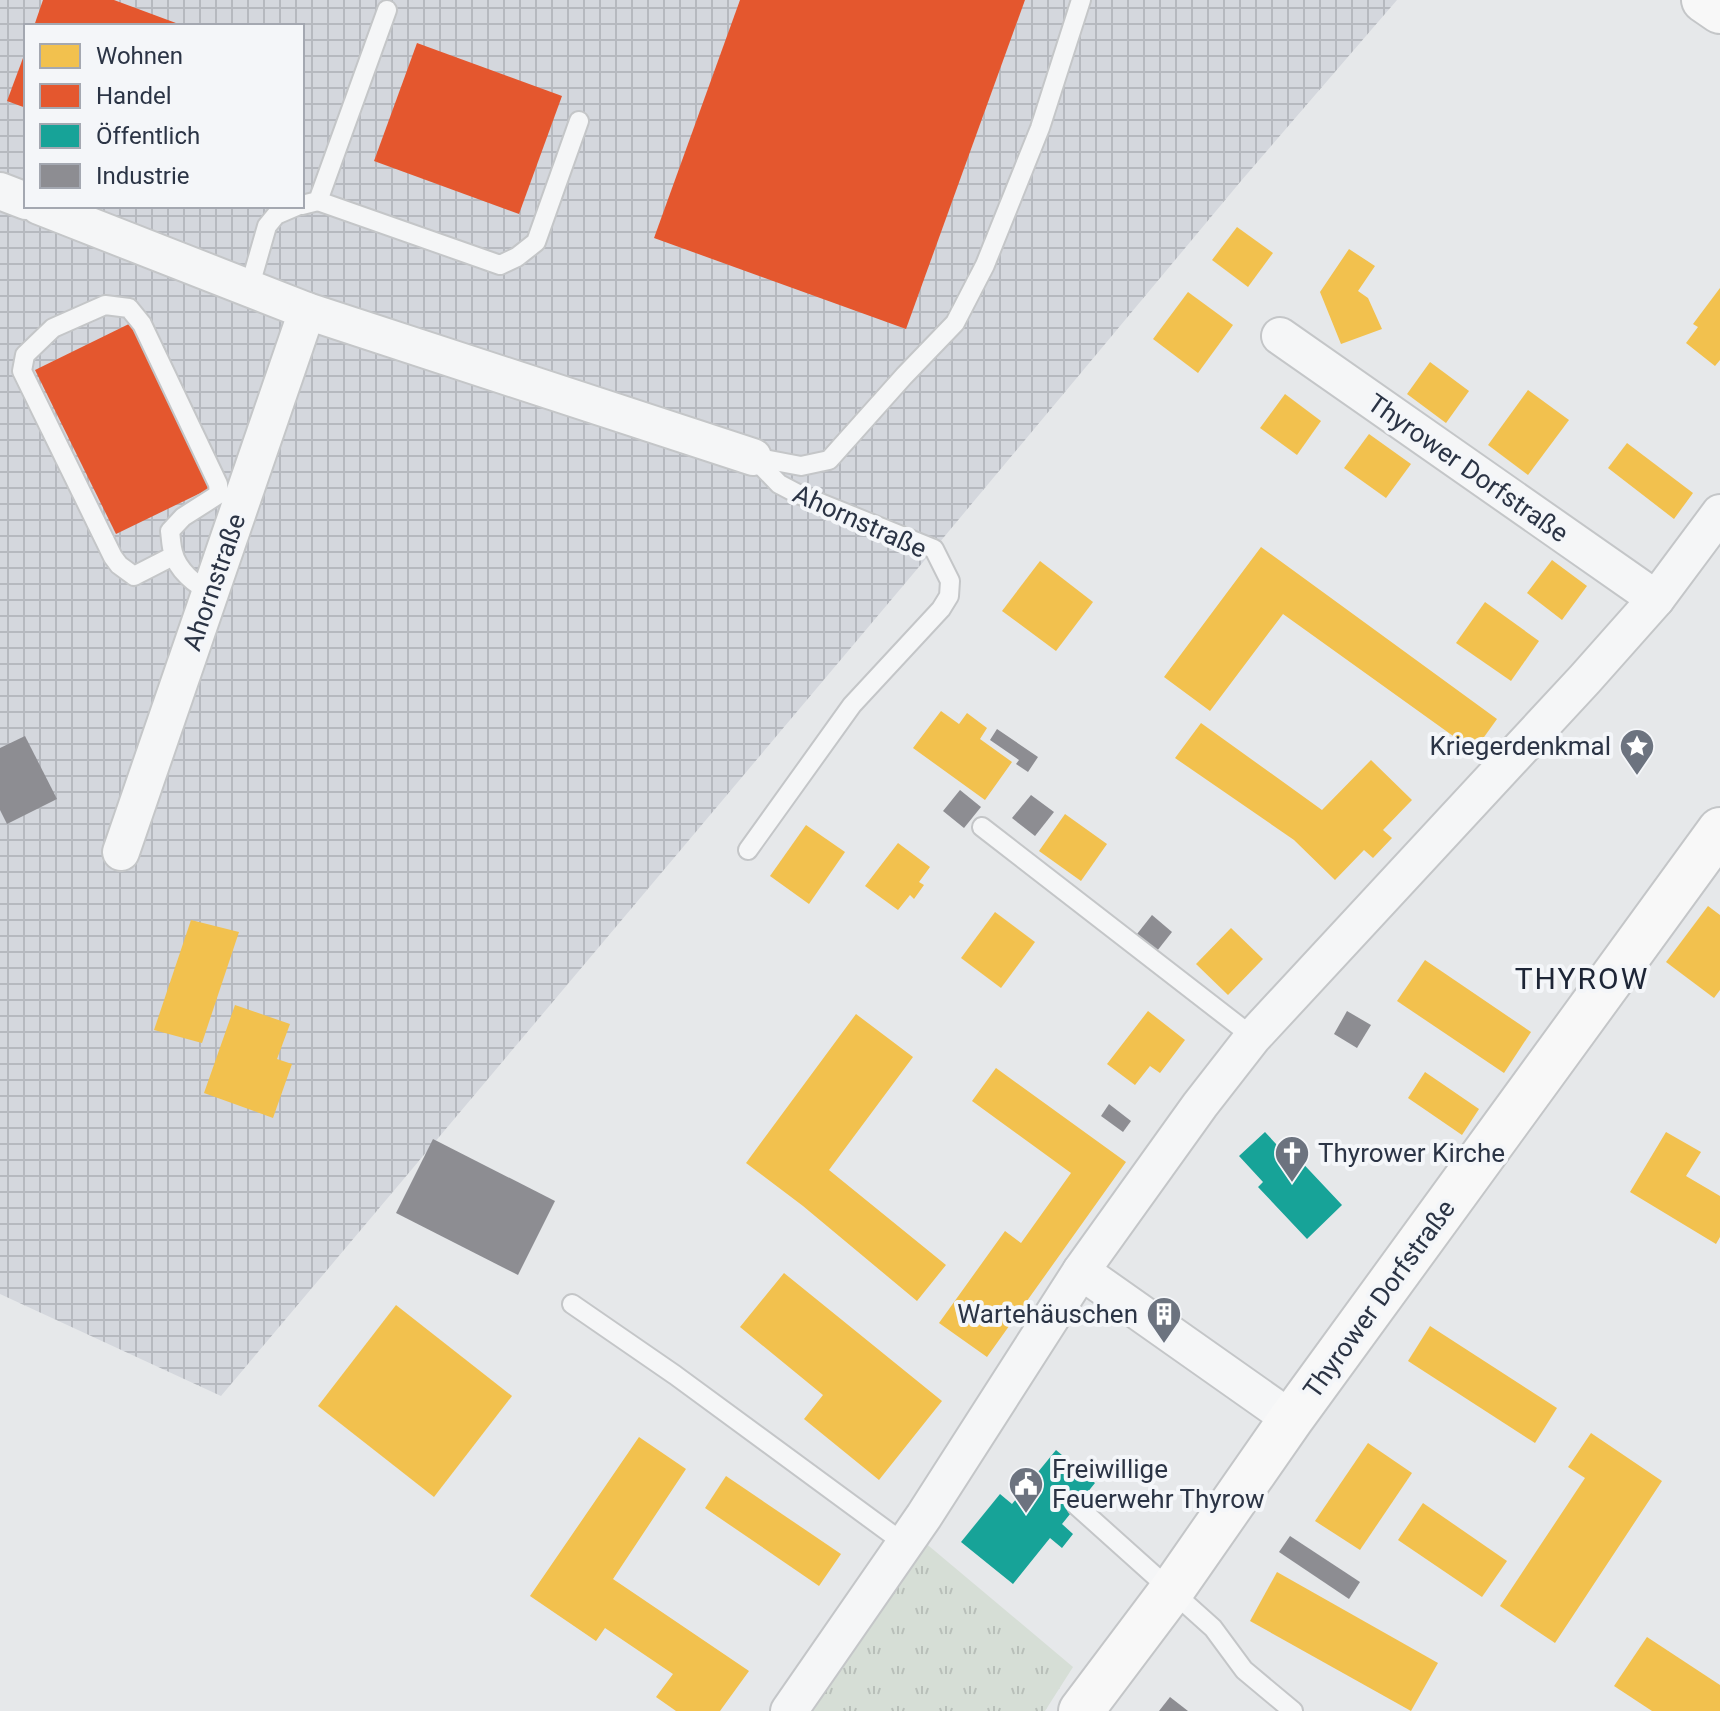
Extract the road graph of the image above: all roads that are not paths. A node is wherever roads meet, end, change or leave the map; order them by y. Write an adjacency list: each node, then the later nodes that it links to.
1 (1081, 0): 14 (lane)
2 (1704, 0): 4 (main road)
3 (387, 10): 8 (lane)
4 (1720, 11)
5 (579, 121): 8 (lane)
6 (0, 191): 7 (street)
7 (24, 200)
8 (306, 204)
9 (44, 208): 11 (street, Ahornstraße)
10 (295, 208): 11 (lane)
11 (249, 289): 12 (street, Ahornstraße)
12 (307, 311): 14 (street, Ahornstraße); 17 (street, Ahornstraße)
13 (1280, 336): 18 (street, Thyrower Dorfstraße)
14 (753, 457): 21 (lane, Ahornstraße)
15 (1720, 513): 18 (street)
16 (173, 556): 16 (lane); 17 (lane)
17 (211, 591): 22 (street, Ahornstraße)
18 (1656, 599): 23 (street)
19 (982, 827): 23 (lane)
20 (1720, 830): 26 (main road, Thyrower Dorfstraße)
21 (748, 850)
22 (121, 852)
23 (1253, 1037): 24 (street)
24 (1081, 1271): 26 (street, Thyrower Dorfstraße); 28 (street)
25 (572, 1304): 28 (lane)
26 (1291, 1419): 29 (main road, Thyrower Dorfstraße)
27 (1077, 1506): 29 (lane)
28 (905, 1544): 30 (street)
29 (1172, 1590): 31 (main road, Thyrower Dorfstraße); 32 (lane)
30 (789, 1711)
31 (1081, 1711)
32 (1293, 1711)

